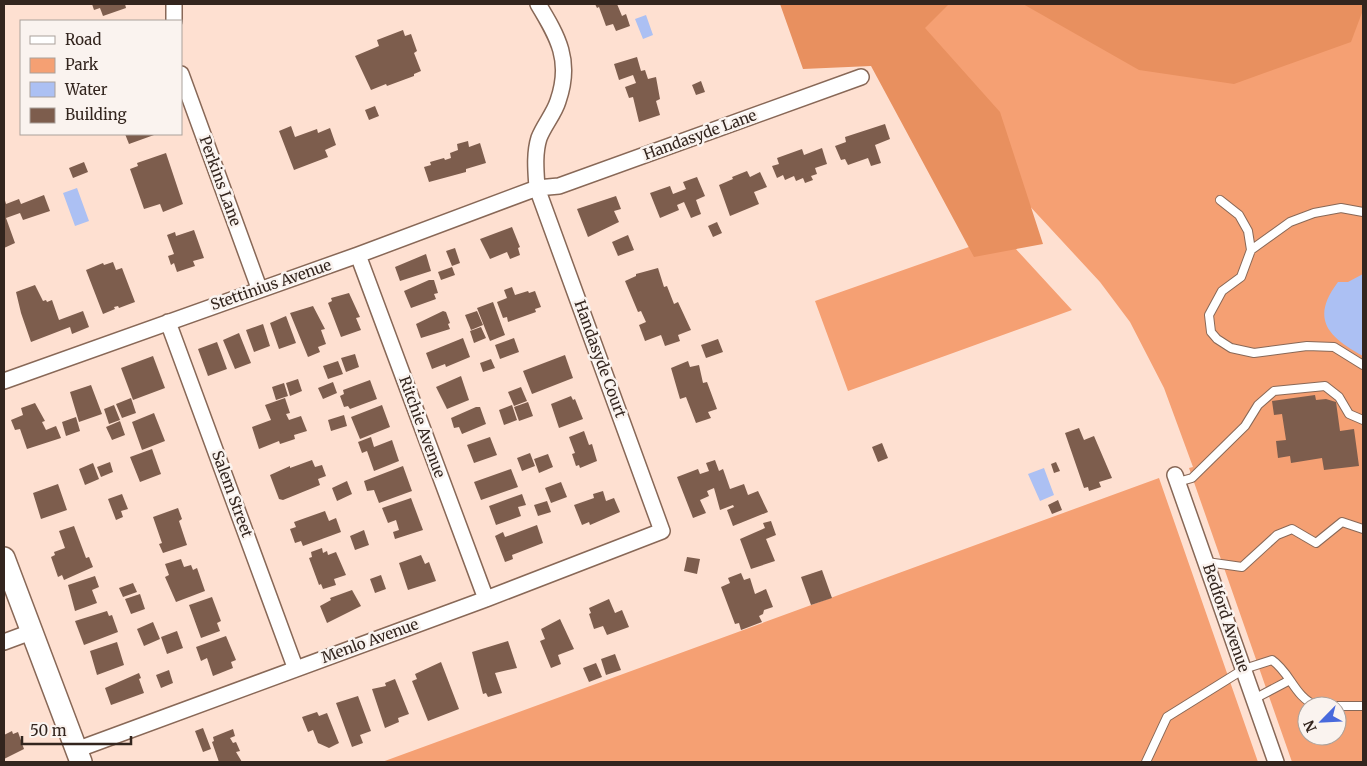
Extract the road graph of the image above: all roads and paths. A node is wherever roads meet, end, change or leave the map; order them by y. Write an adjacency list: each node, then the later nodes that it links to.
1 (174, 4): 3 (street)
2 (538, 4): 6 (street, Handasyde Court)
3 (174, 20)
4 (182, 77): 11 (street, Perkins Lane)
5 (861, 77): 6 (street, Handasyde Lane)
6 (537, 188): 10 (street, Stettinius Avenue); 18 (street, Handasyde Court)
7 (1220, 200): 9 (lane)
8 (1363, 212): 9 (lane)
9 (1251, 250): 13 (lane)
10 (358, 255): 11 (street, Stettinius Avenue); 21 (street, Ritchie Avenue)
11 (259, 288): 12 (street, Stettinius Avenue)
12 (168, 322): 14 (street, Stettinius Avenue); 24 (street, Salem Street)
13 (1363, 364)
14 (4, 381)
15 (1363, 420): 16 (lane)
16 (1176, 478): 20 (street, Bedford Avenue)
17 (1363, 529): 20 (lane)
18 (662, 530): 21 (street, Menlo Avenue)
19 (4, 558): 22 (street)
20 (1207, 562): 25 (street, Bedford Avenue)
21 (486, 599): 24 (street, Menlo Avenue)
22 (31, 632): 23 (street); 31 (street)
23 (4, 642)
24 (295, 667): 31 (street, Menlo Avenue)
25 (1244, 669): 26 (lane); 28 (street, Bedford Avenue); 32 (lane)
26 (1290, 680): 27 (lane); 28 (lane)
27 (1300, 696)
28 (1254, 698): 33 (street, Bedford Avenue)
29 (1347, 706): 30 (lane)
30 (1363, 706)
31 (79, 756)
32 (1146, 762)
33 (1276, 762)

